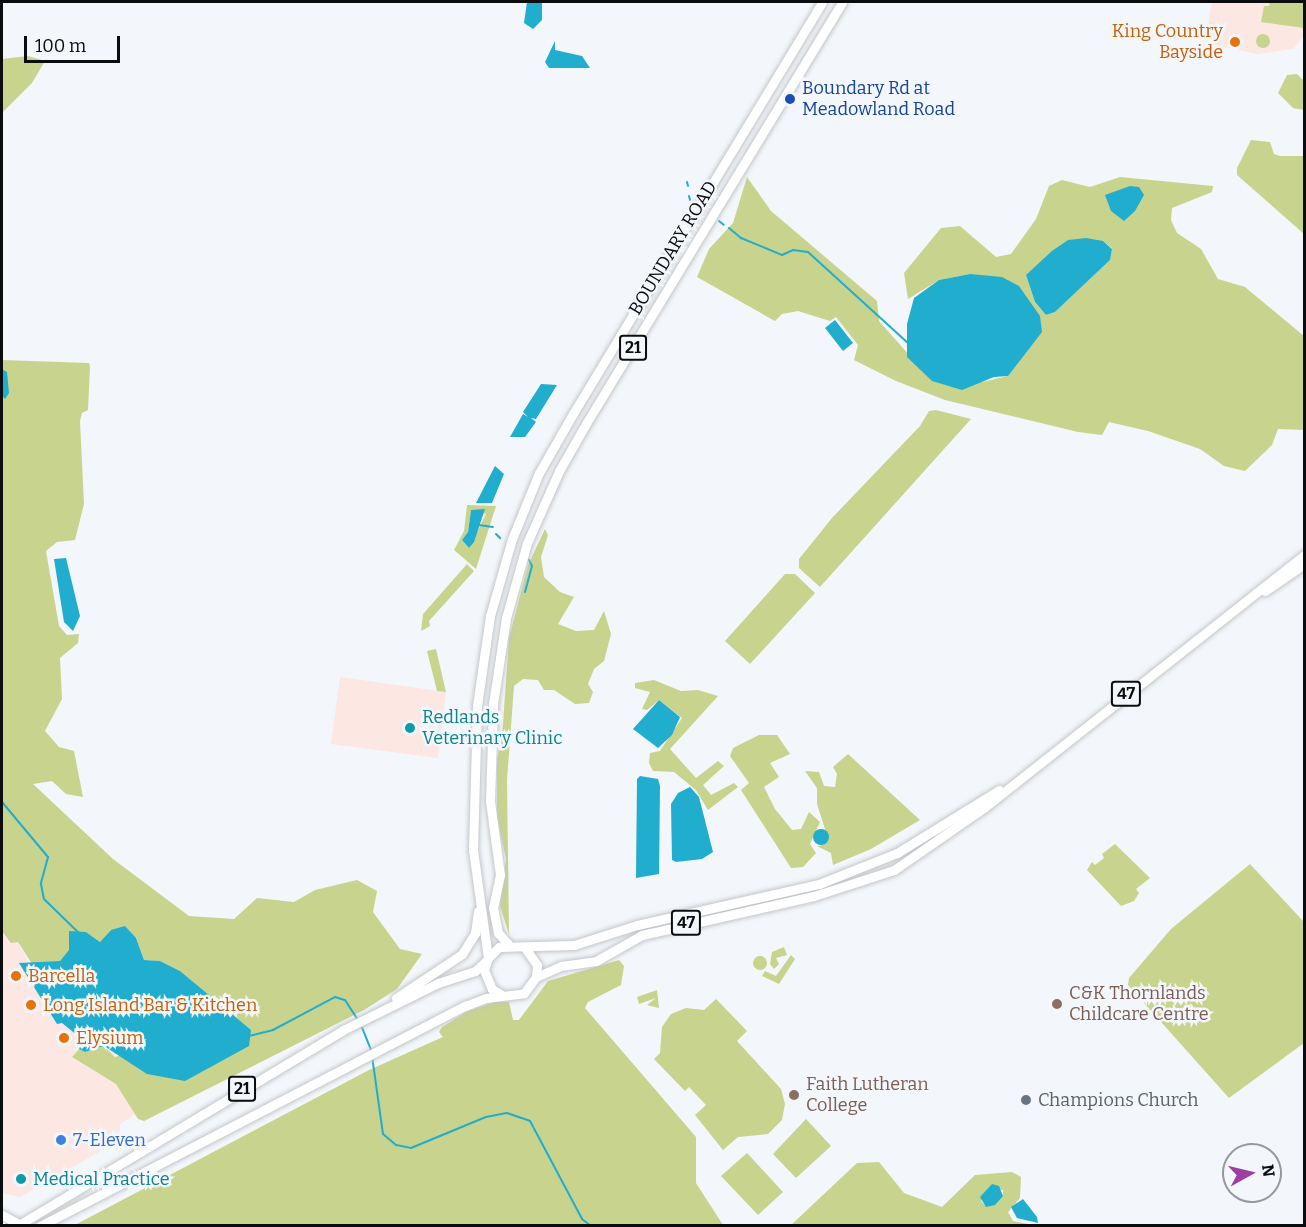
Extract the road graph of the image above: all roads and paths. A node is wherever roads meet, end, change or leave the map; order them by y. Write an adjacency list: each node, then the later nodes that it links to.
1 (822, 2): 7 (highway, BOUNDARY ROAD / 21)
2 (842, 2): 8 (highway, BOUNDARY ROAD / 21)
3 (1305, 555): 5 (highway, 47)
4 (1305, 564): 5 (highway, 47)
5 (1232, 611): 6 (highway, 47)
6 (1020, 777): 9 (highway, 47); 11 (highway, 47)
7 (478, 890): 10 (highway, BOUNDARY ROAD / 21); 12 (highway, 21)
8 (508, 944): 9 (highway); 10 (highway)
9 (525, 948): 11 (highway)
10 (487, 959): 12 (highway, 21); 13 (highway, 21)
11 (536, 977): 13 (highway, 21)
12 (422, 986): 16 (highway, 21)
13 (502, 995): 15 (highway, 21)
14 (2, 1215): 16 (highway)
15 (45, 1224)
16 (18, 1225)

